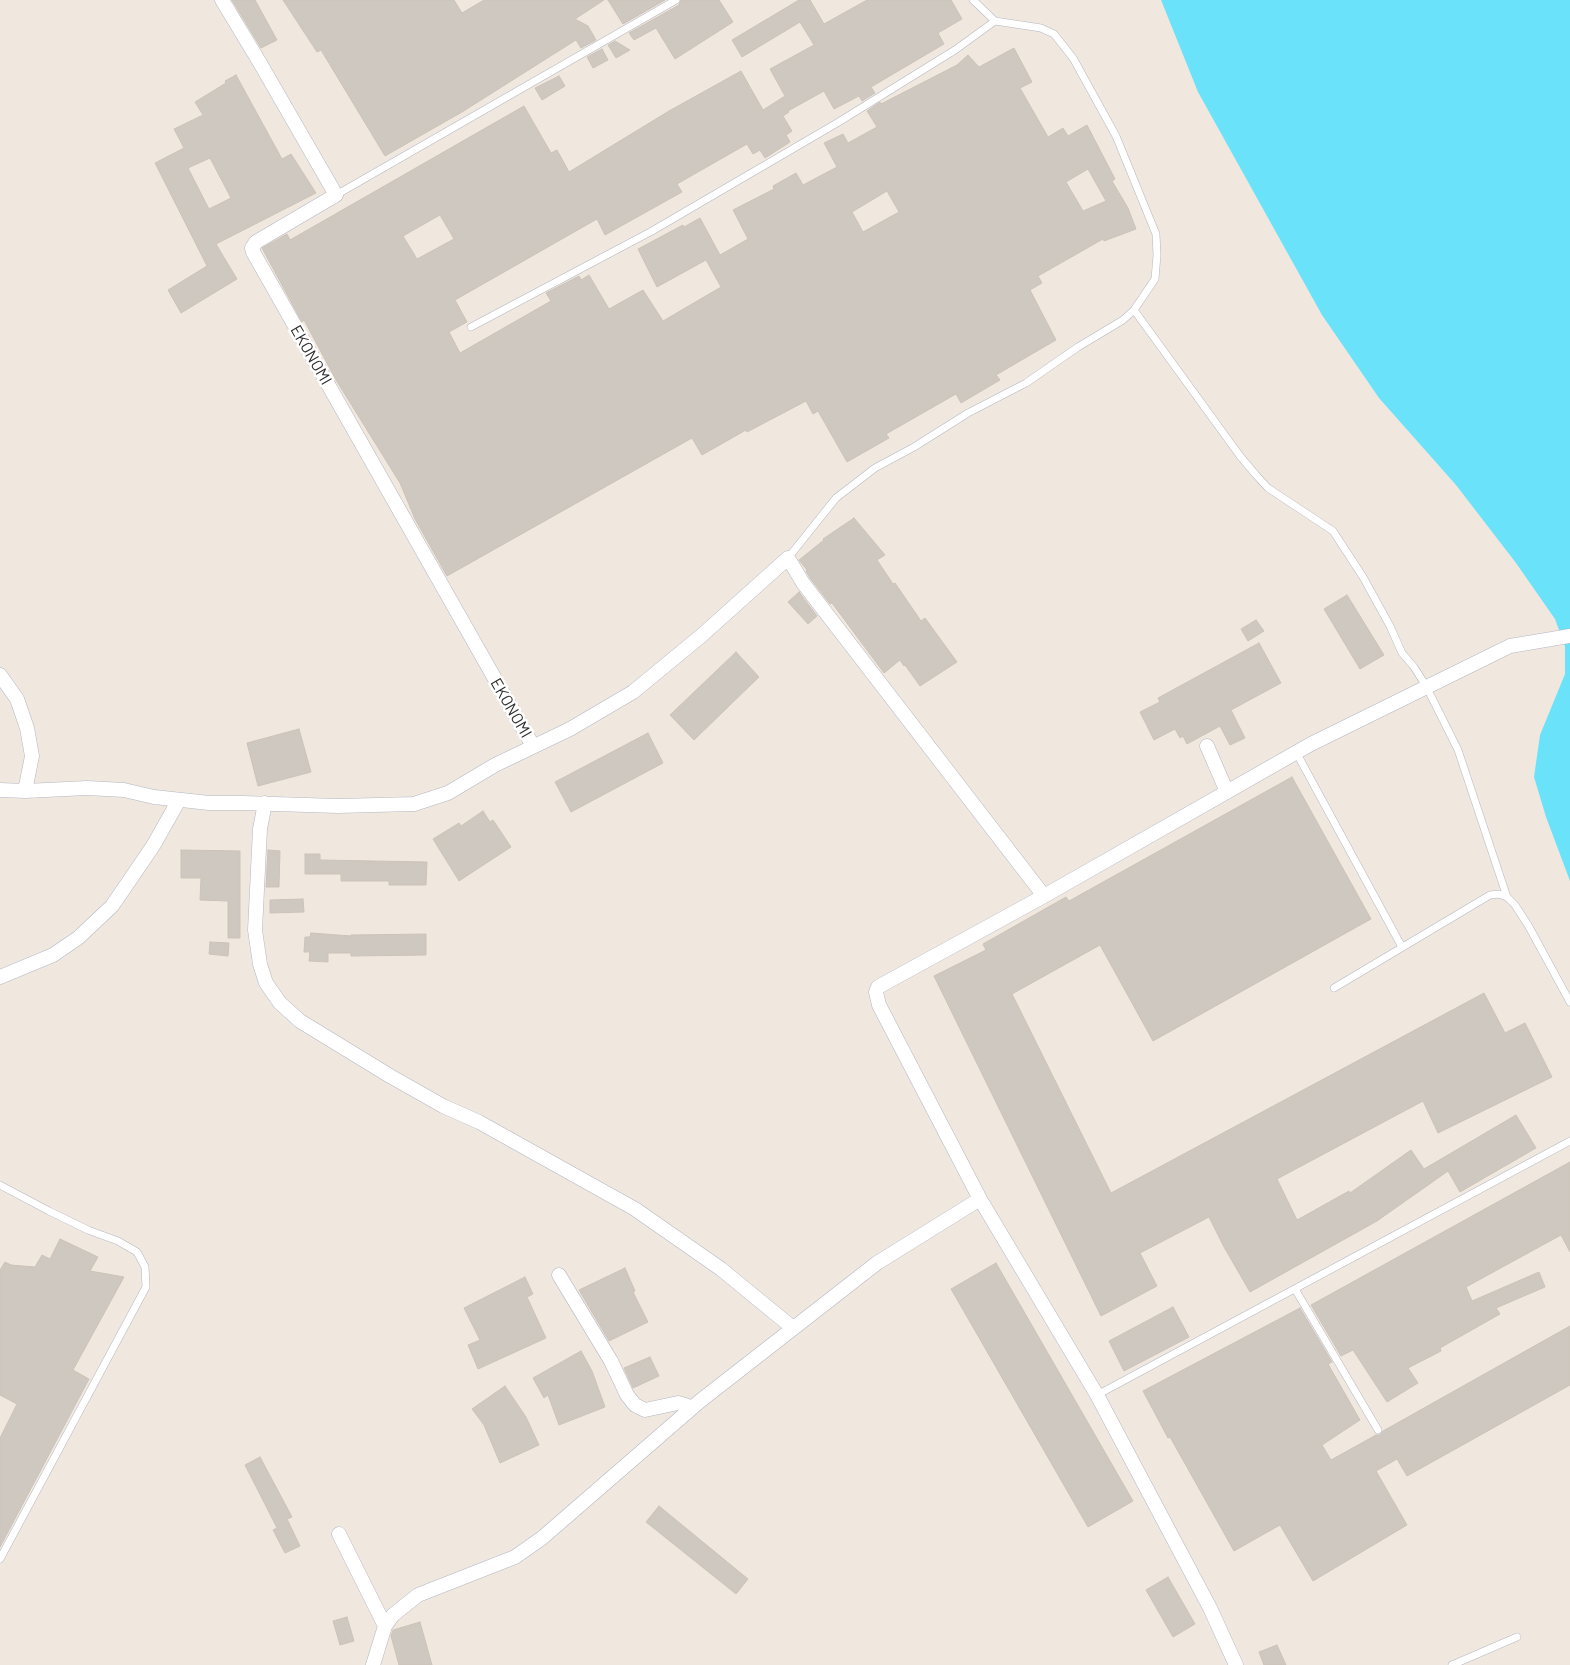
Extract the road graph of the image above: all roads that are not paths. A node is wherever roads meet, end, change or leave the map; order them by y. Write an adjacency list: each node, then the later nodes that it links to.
1 (222, 0): 5 (street)
2 (676, 0): 5 (lane)
3 (973, 0): 4 (lane)
4 (995, 21): 6 (lane); 7 (lane)
5 (336, 195): 12 (street, EKONOMI)
6 (1134, 310): 8 (lane); 11 (lane)
7 (471, 327)
8 (788, 558): 12 (street); 20 (street)
9 (1570, 636): 11 (street)
10 (0, 675): 16 (street)
11 (1426, 686): 14 (street); 21 (lane)
12 (533, 746): 19 (street)
13 (1207, 746): 17 (street)
14 (1296, 752): 17 (street); 22 (lane)
15 (0, 790): 16 (street)
16 (25, 791): 18 (street)
17 (1227, 792): 20 (street)
18 (179, 800): 19 (street); 23 (street)
19 (265, 803): 31 (street)
20 (1044, 896): 28 (street)
21 (1507, 897): 22 (lane); 25 (lane)
22 (1402, 947): 24 (lane)
23 (0, 977)
24 (1334, 988)
25 (1570, 1002)
26 (1570, 1141): 30 (lane)
27 (0, 1185): 36 (lane)
28 (980, 1199): 31 (street); 32 (street)
29 (559, 1275): 33 (street)
30 (1295, 1289): 32 (lane); 34 (lane)
31 (793, 1328): 33 (street)
32 (1097, 1395): 40 (street)
33 (692, 1408): 37 (street)
34 (1378, 1430)
35 (339, 1534): 37 (street)
36 (0, 1560)
37 (385, 1626): 39 (street)
38 (1517, 1637): 41 (lane)
39 (373, 1665)
40 (1236, 1665)
41 (1452, 1665)

